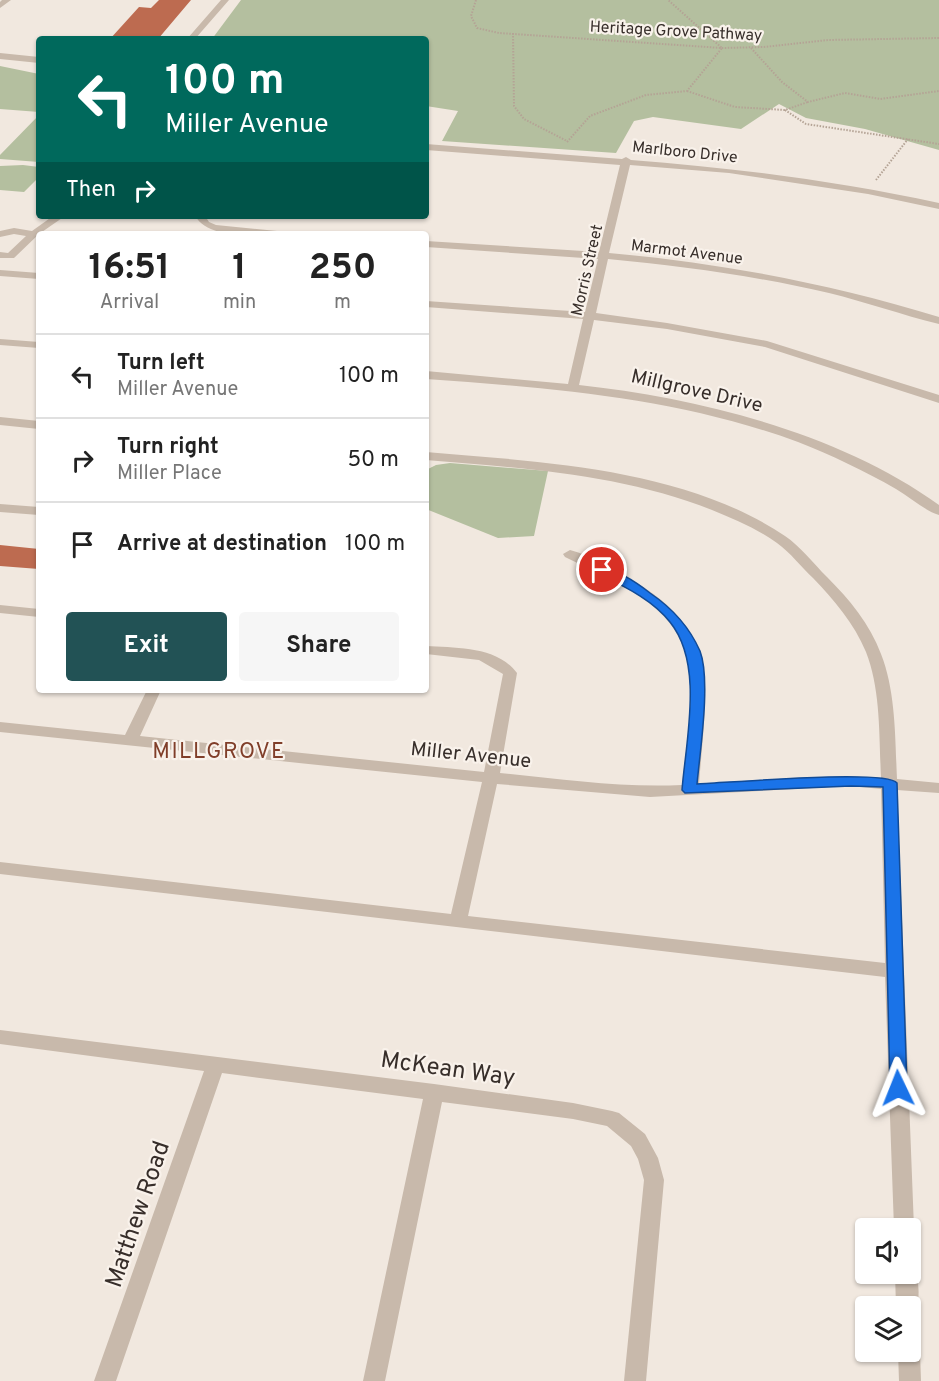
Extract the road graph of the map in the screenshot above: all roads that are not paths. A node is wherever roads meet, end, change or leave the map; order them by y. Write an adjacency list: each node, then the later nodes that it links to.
1 (7, 0): 3 (street)
2 (225, 0): 4 (street)
3 (0, 6)
4 (193, 36)
5 (0, 56): 6 (street)
6 (36, 60)
7 (429, 147): 8 (street, Marlboro Drive)
8 (626, 160): 9 (street, Marlboro Drive); 18 (street, Morris Street)
9 (939, 206)
10 (56, 219): 12 (street)
11 (203, 220): 13 (street)
12 (38, 231)
13 (239, 231)
14 (0, 234): 15 (street)
15 (34, 234): 17 (street)
16 (429, 244): 18 (street, Marmot Avenue)
17 (0, 255)
18 (604, 257): 22 (street, Morris Street); 23 (street, Marmot Avenue)
19 (0, 273): 20 (street)
20 (36, 276)
21 (429, 304): 22 (street)
22 (591, 316): 27 (street, Morris Street); 28 (street)
23 (939, 321)
24 (0, 342): 25 (street)
25 (36, 345)
26 (429, 375): 27 (street, Millgrove Drive)
27 (573, 387): 34 (street, Millgrove Drive)
28 (939, 399)
29 (0, 422): 30 (street)
30 (36, 425)
31 (429, 456): 43 (street)
32 (0, 508): 33 (street)
33 (36, 511)
34 (939, 511)
35 (570, 554): 45 (street)
36 (0, 609): 37 (street)
37 (36, 613)
38 (429, 650): 42 (street)
39 (153, 693): 41 (street)
40 (0, 727): 41 (street, Miller Avenue)
41 (130, 740): 42 (street, Miller Avenue)
42 (491, 777): 45 (street, Miller Avenue); 47 (street)
43 (890, 783): 44 (street, Miller Avenue); 45 (street, Miller Avenue); 48 (street)
44 (939, 788)
45 (690, 790)
46 (0, 868): 47 (street)
47 (458, 921): 48 (street)
48 (894, 971): 52 (street)
49 (0, 1037): 50 (street, McKean Way)
50 (216, 1064): 51 (street, McKean Way); 54 (street, Matthew Road)
51 (434, 1092): 55 (street); 56 (street, McKean Way)
52 (904, 1218)
53 (909, 1362): 57 (street)
54 (105, 1381)
55 (374, 1381)
56 (635, 1381)
57 (910, 1381)

